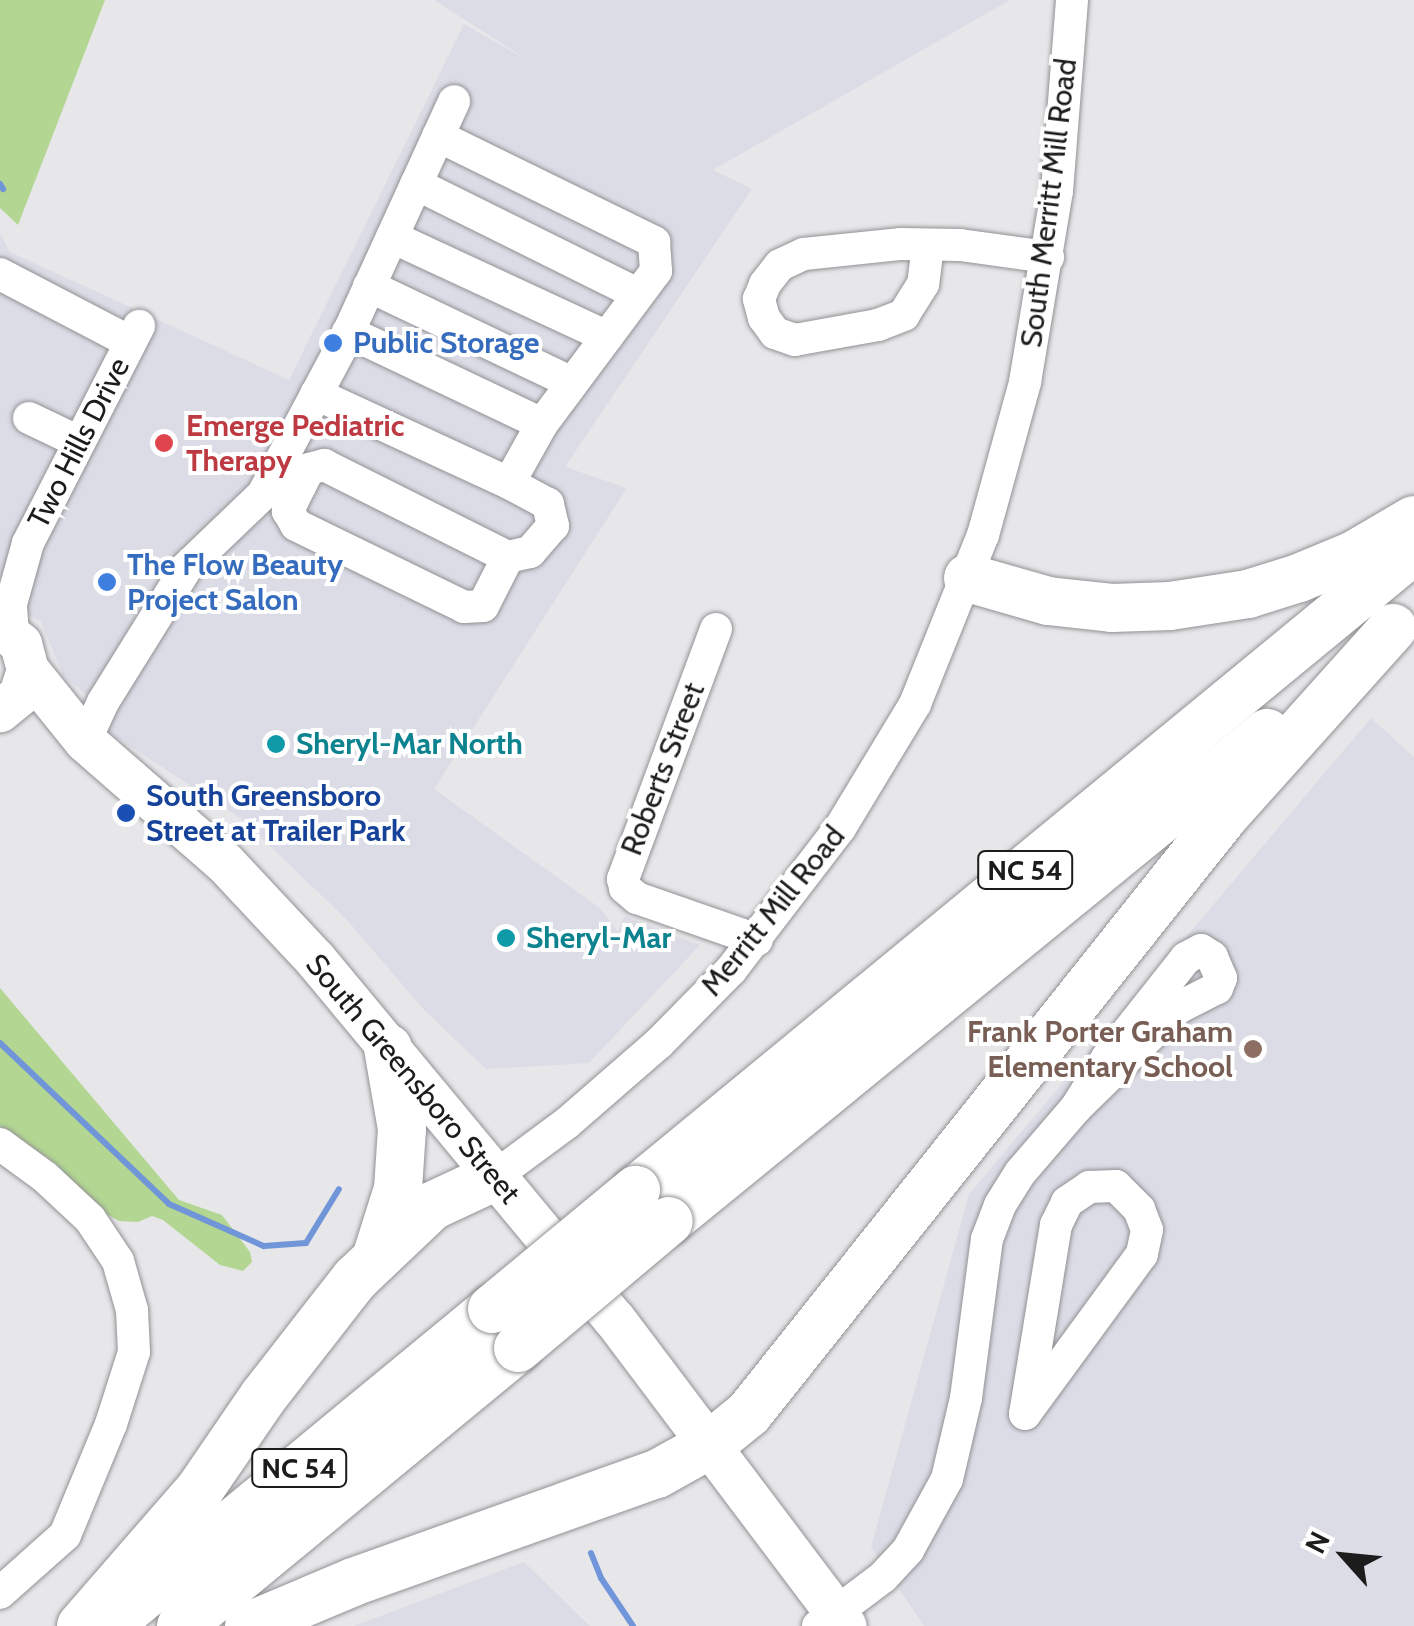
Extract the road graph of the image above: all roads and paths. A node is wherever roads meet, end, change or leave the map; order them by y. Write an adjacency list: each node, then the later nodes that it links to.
1 (1072, 0): 7 (street, South Merritt Mill Road)
2 (454, 101): 3 (street)
3 (438, 136): 4 (street); 10 (street)
4 (416, 184): 5 (street); 10 (street)
5 (392, 237): 9 (street); 12 (street)
6 (928, 245): 6 (street); 7 (street)
7 (1048, 256): 25 (street, South Merritt Mill Road)
8 (0, 274): 17 (street, Two Hills Drive)
9 (369, 286): 11 (street); 13 (street)
10 (638, 294): 12 (street)
11 (348, 332): 14 (street); 16 (street)
12 (606, 337): 13 (street)
13 (572, 383): 16 (street)
14 (316, 394): 18 (street); 19 (street)
15 (28, 418): 17 (street)
16 (542, 424): 19 (street)
17 (80, 442): 21 (street, Two Hills Drive)
18 (287, 479): 23 (street); 23 (street); 30 (street)
19 (509, 484): 23 (street)
20 (1414, 520): 25 (highway)
21 (28, 543): 24 (street, Two Hills Drive); 28 (street, Two Hills Drive)
22 (1414, 550): 36 (highway, NC 54)
23 (508, 557)
24 (0, 574)
25 (968, 578): 31 (street, Merritt Mill Road)
26 (1404, 619): 36 (highway, NC 54); 39 (highway)
27 (716, 629): 31 (street, Roberts Street)
28 (14, 644): 29 (main road); 30 (main road, South Greensboro Street)
29 (0, 711): 30 (main road, South Greensboro Street)
30 (85, 741): 32 (main road, South Greensboro Street)
31 (757, 940): 35 (street, Merritt Mill Road)
32 (388, 1048): 35 (main road, South Greensboro Street); 37 (highway)
33 (1076, 1108): 33 (street); 41 (street)
34 (0, 1144): 40 (street)
35 (494, 1177): 37 (highway); 39 (main road, South Greensboro Street)
36 (652, 1206): 43 (highway, NC 54, bridge); 44 (highway, NC 54, bridge)
37 (377, 1255): 42 (highway)
38 (1025, 1414): 38 (street)
39 (711, 1444): 41 (main road, South Greensboro Street); 45 (highway)
40 (0, 1593)
41 (834, 1622)
42 (80, 1626)
43 (106, 1626)
44 (181, 1626)
45 (249, 1626)

